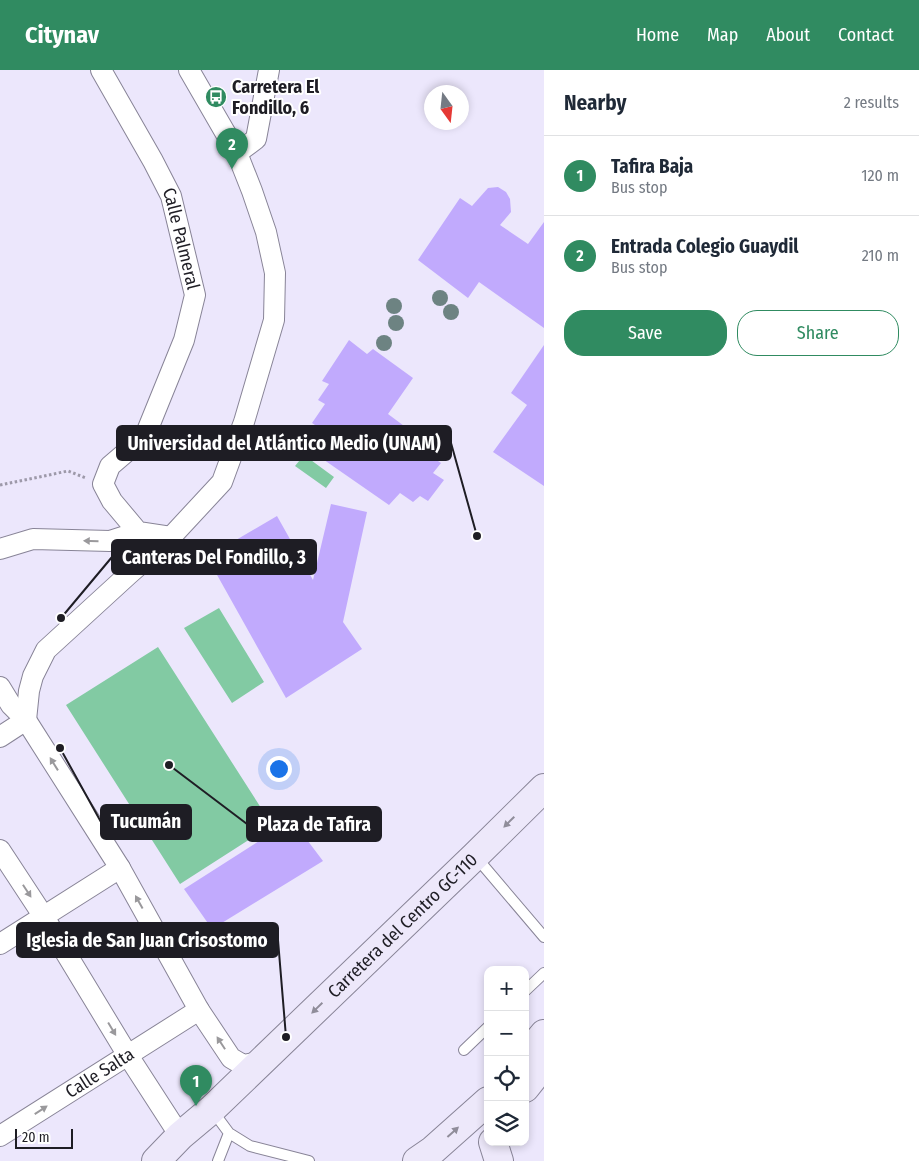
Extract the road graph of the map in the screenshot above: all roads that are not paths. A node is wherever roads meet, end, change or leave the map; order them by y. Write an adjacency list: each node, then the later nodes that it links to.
1 (101, 70): 5 (street, Calle Palmeral)
2 (189, 70): 4 (street)
3 (270, 70): 4 (street)
4 (237, 153): 6 (street)
5 (138, 532): 6 (street); 7 (street, one-way to 7)
6 (171, 537): 9 (street)
7 (0, 549)
8 (0, 687): 9 (street)
9 (26, 720): 10 (street); 14 (street, one-way to 9)
10 (0, 737)
11 (544, 788): 13 (main road, Carretera del Centro GC-110, one-way to 13)
12 (0, 850): 15 (street, one-way to 15)
13 (476, 856): 16 (lane); 26 (main road, Carretera del Centro GC-110, one-way to 26)
14 (120, 868): 15 (street); 20 (street, one-way to 14)
15 (44, 917): 17 (street); 24 (street, one-way to 24)
16 (544, 937)
17 (0, 944)
18 (544, 973): 19 (lane)
19 (529, 987)
20 (199, 1010): 24 (street, Calle Salta); 26 (street, one-way to 20)
21 (484, 1031): 23 (lane)
22 (544, 1034): 25 (main road)
23 (464, 1050)
24 (127, 1054): 32 (street, Calle Salta, one-way to 24); 33 (street)
25 (526, 1056)
26 (260, 1062): 30 (main road, Carretera del Centro GC-110)
27 (544, 1064): 28 (main road)
28 (529, 1083)
29 (484, 1105): 38 (main road, one-way to 29)
30 (211, 1110): 31 (lane); 33 (main road, Carretera del Centro GC-110)
31 (229, 1133): 36 (lane); 37 (lane)
32 (0, 1136)
33 (180, 1136): 35 (main road)
34 (494, 1146): 39 (main road)
35 (156, 1161)
36 (218, 1161)
37 (309, 1161)
38 (418, 1161)
39 (499, 1161)

